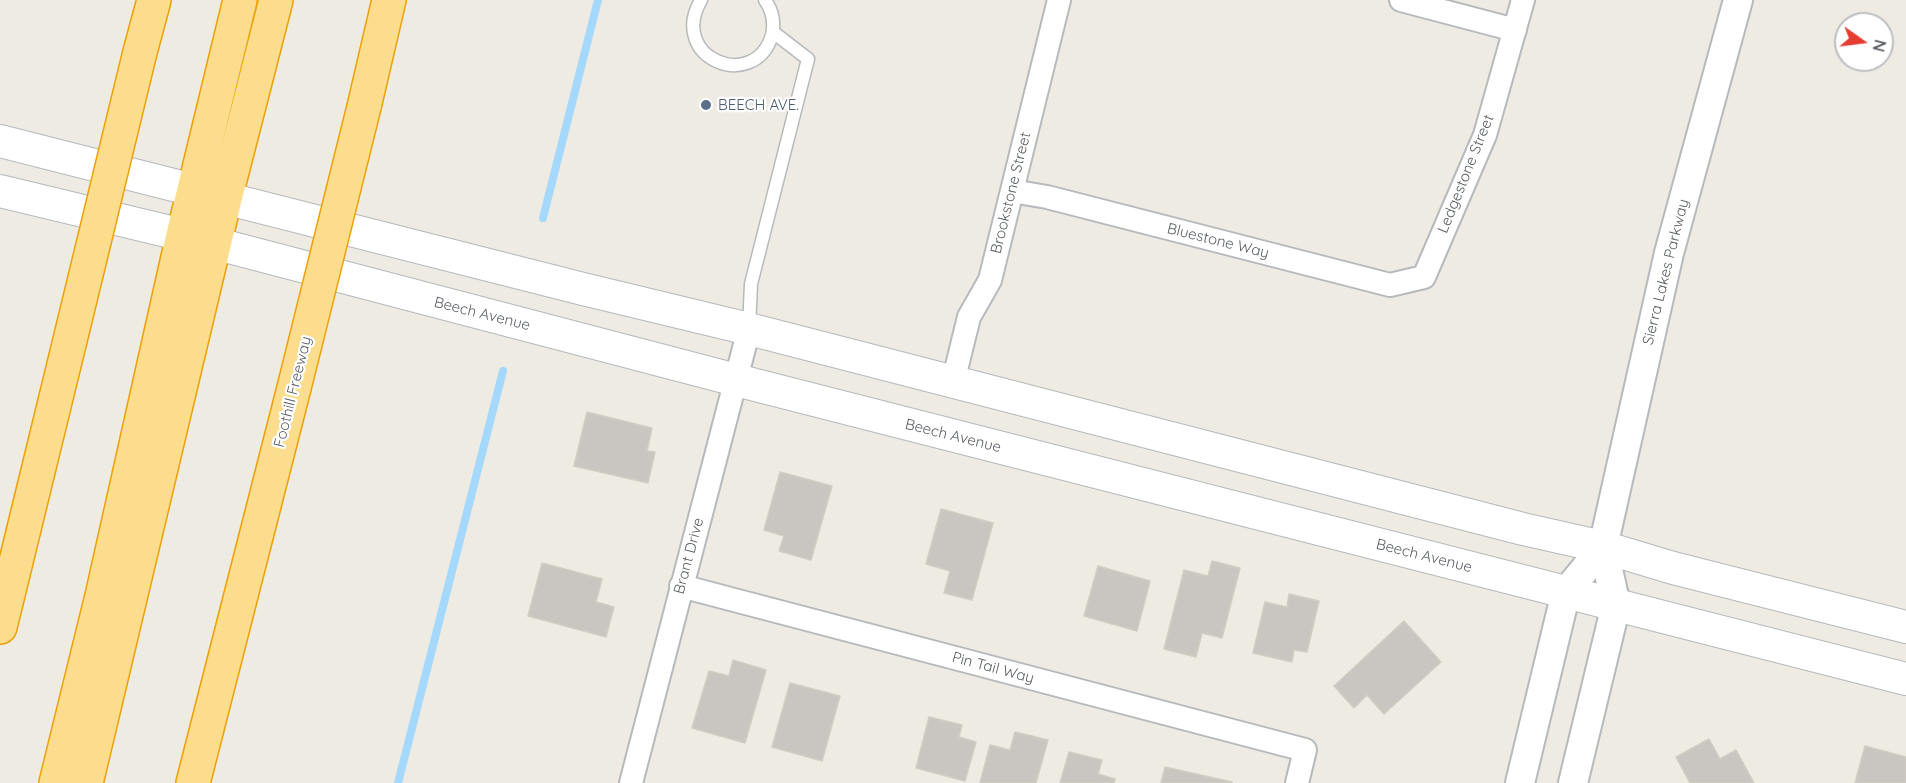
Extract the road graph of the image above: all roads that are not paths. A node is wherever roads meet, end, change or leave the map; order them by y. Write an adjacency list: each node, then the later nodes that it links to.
1 (153, 0): 28 (highway, bridge)
2 (240, 0): 15 (highway)
3 (276, 0): 17 (highway)
4 (389, 0): 33 (highway, Foothill Freeway, bridge)
5 (701, 0): 12 (lane)
6 (765, 0): 12 (lane)
7 (1059, 0): 16 (street, Brookstone Street)
8 (1401, 0): 11 (street)
9 (1523, 0): 11 (street, Ledgestone Street)
10 (1738, 0): 24 (street, Sierra Lakes Parkway)
11 (1515, 30): 20 (street, Ledgestone Street)
12 (773, 32): 21 (lane)
13 (0, 141): 15 (main road)
14 (0, 191): 18 (main road, Beech Avenue)
15 (193, 191): 17 (main road); 18 (highway)
16 (1012, 191): 20 (street, Bluestone Way); 23 (street, Brookstone Street)
17 (225, 199): 19 (highway); 21 (main road)
18 (183, 235): 19 (main road, Beech Avenue); 31 (highway)
19 (215, 243): 22 (main road, Beech Avenue); 32 (highway)
20 (1424, 277)
21 (749, 329): 22 (street, Brant Drive); 23 (main road)
22 (736, 380): 25 (street, Brant Drive); 26 (main road, Beech Avenue)
23 (953, 382): 24 (main road)
24 (1603, 547): 26 (street, Sierra Lakes Parkway); 27 (street, Sierra Lakes Parkway); 29 (main road)
25 (681, 586): 34 (street, Brant Drive); 35 (street, Pin Tail Way)
26 (1566, 592): 27 (main road, Beech Avenue); 36 (street, Sierra Lakes Parkway)
27 (1616, 605): 30 (main road, Beech Avenue); 37 (street, Sierra Lakes Parkway)
28 (0, 627)
29 (1906, 627)
30 (1906, 680)
31 (56, 783)
32 (86, 783)
33 (193, 783)
34 (631, 783)
35 (1297, 783)
36 (1520, 783)
37 (1573, 783)

